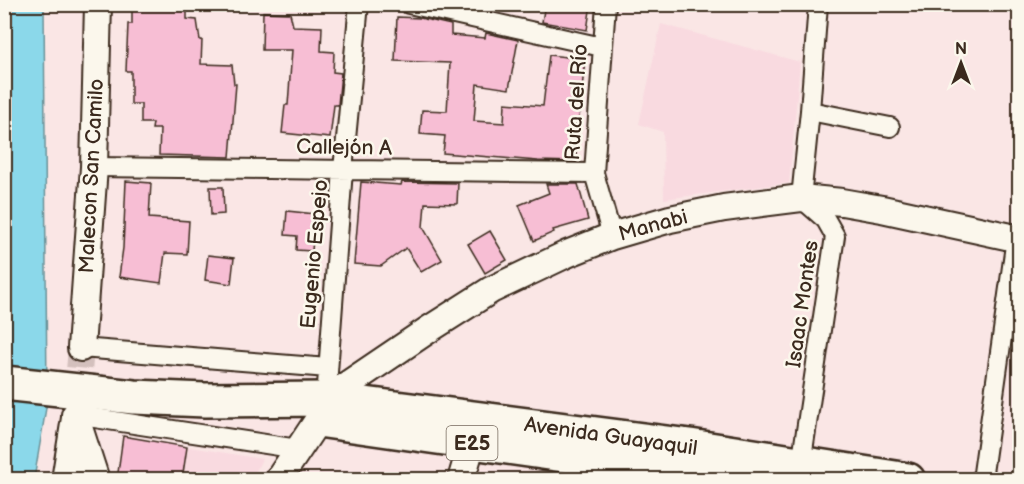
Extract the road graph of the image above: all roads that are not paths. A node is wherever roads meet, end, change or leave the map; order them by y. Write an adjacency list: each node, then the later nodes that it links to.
1 (98, 4): 9 (main road, Malecon San Camilo)
2 (359, 4): 10 (street, Eugenio Espejo)
3 (409, 4): 6 (street)
4 (606, 4): 6 (street, Ruta del Río)
5 (818, 4): 7 (street)
6 (602, 47): 11 (street, Ruta del Río)
7 (810, 111): 8 (street); 12 (street)
8 (890, 128)
9 (94, 167): 10 (street, Callejón A); 15 (main road, Malecon San Camilo)
10 (344, 170): 11 (street, Callejón A); 17 (street, Eugenio Espejo)
11 (594, 172): 13 (street, Ruta del Río)
12 (801, 198): 13 (main road, Manabi); 14 (main road, Manabi); 21 (street, Isaac Montes)
13 (612, 236): 17 (main road, Manabi)
14 (1018, 239): 29 (street)
15 (81, 348): 17 (street)
16 (4, 383): 18 (highway, E25)
17 (324, 396): 18 (highway, Avenida Guayaquil / E25); 19 (highway, Avenida Guayaquil / E25); 20 (main road); 21 (highway, Avenida Guayaquil / E25)
18 (67, 402): 20 (street); 24 (main road); 25 (main road)
19 (472, 443): 22 (highway, Avenida Guayaquil / E25); 27 (main road)
20 (298, 449): 26 (main road)
21 (800, 471): 23 (highway, Avenida Guayaquil / E25)
22 (685, 476): 28 (highway, Avenida Guayaquil / E25)
23 (893, 478)
24 (65, 480)
25 (96, 480)
26 (278, 480)
27 (461, 480)
28 (740, 480)
29 (982, 480)

